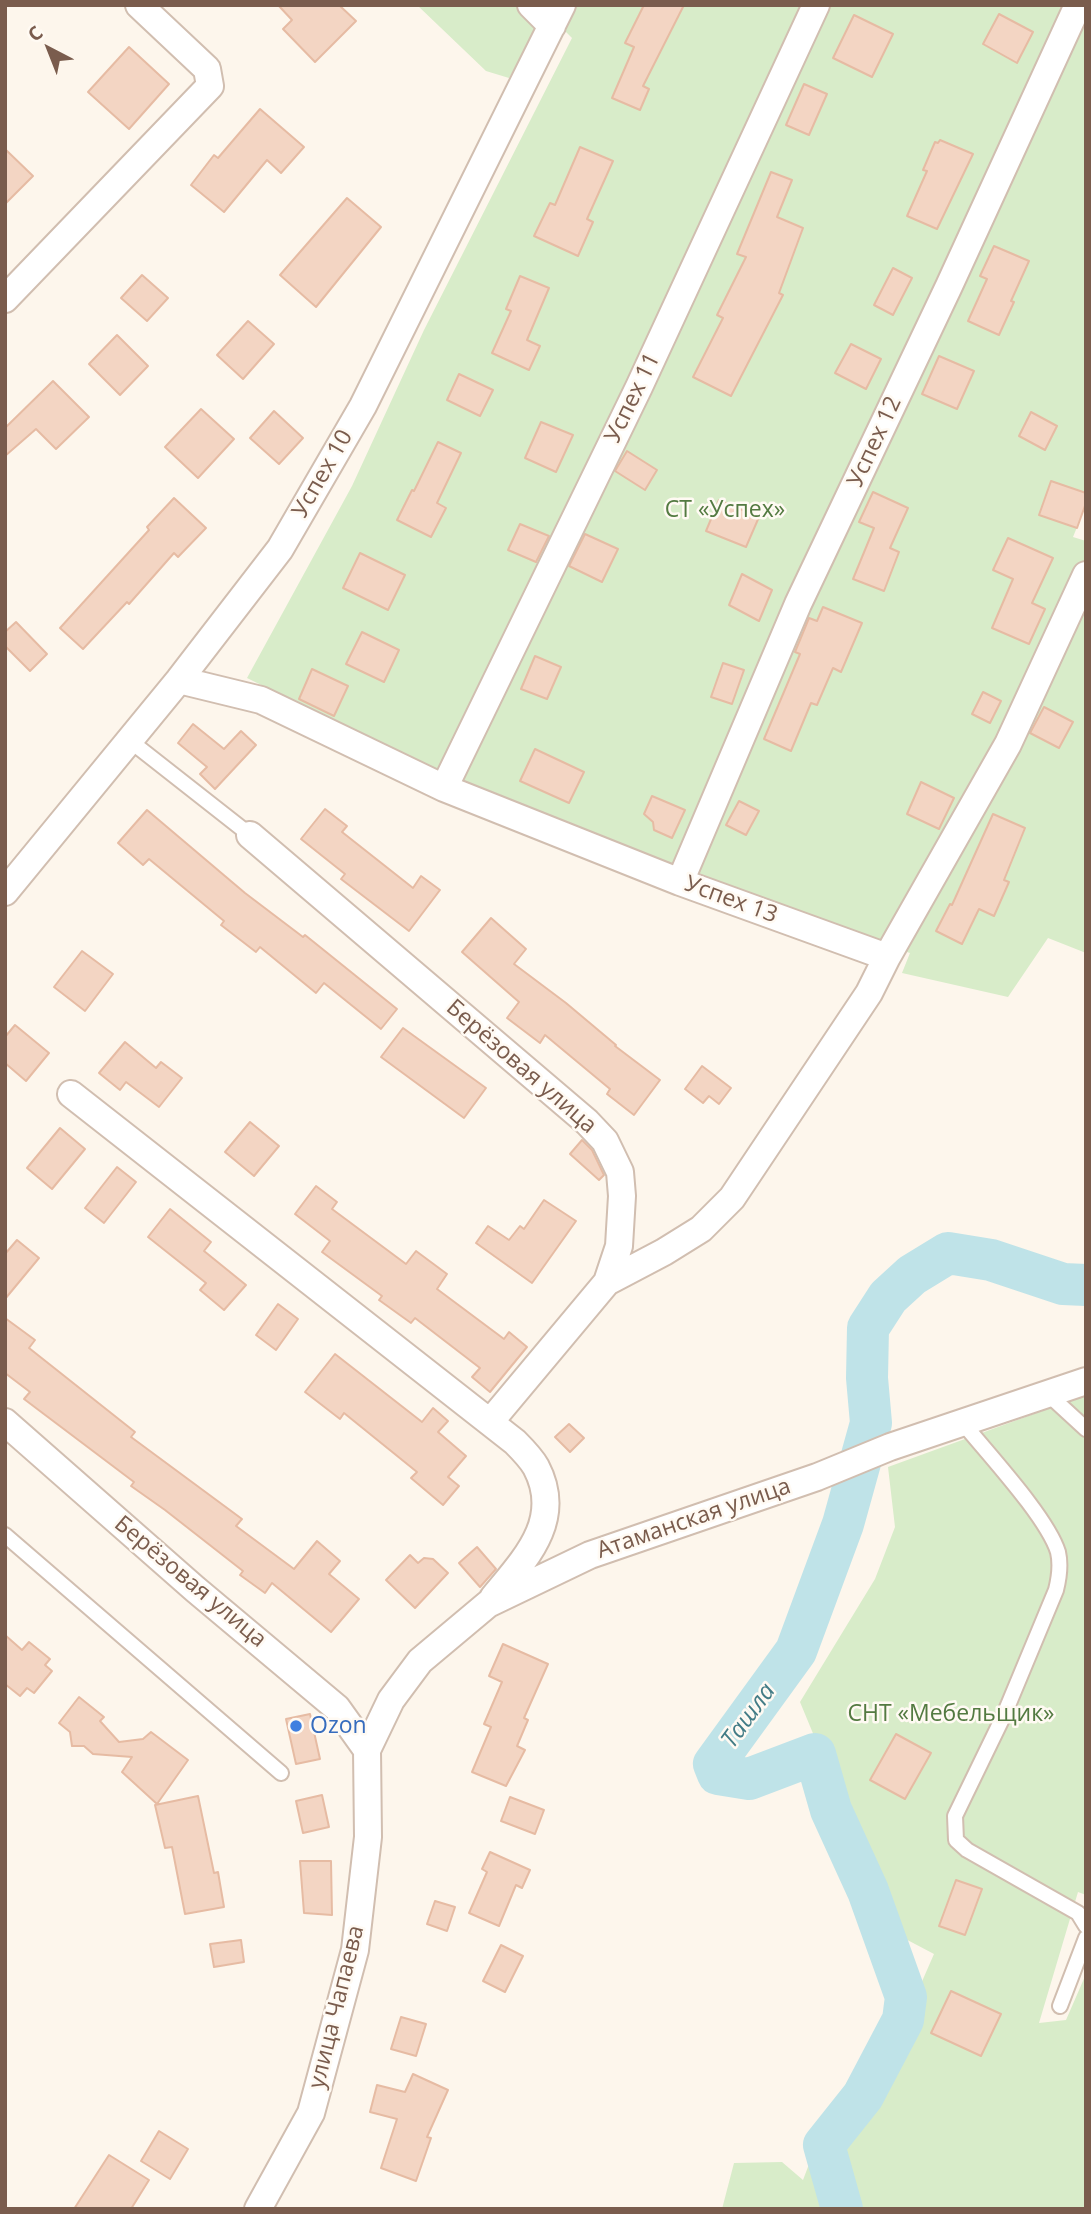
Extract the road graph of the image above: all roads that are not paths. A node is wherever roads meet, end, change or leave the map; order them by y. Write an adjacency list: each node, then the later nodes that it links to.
1 (139, 5): 6 (street)
2 (531, 5): 5 (street)
3 (816, 5): 10 (street, Успех 11)
4 (1078, 5): 12 (street, Успех 12)
5 (557, 16): 8 (street, Успех 10)
6 (5, 299)
7 (1086, 575): 14 (street)
8 (179, 681): 9 (street, Успех 10); 10 (street, Успех 13)
9 (129, 740): 11 (lane); 13 (street, Успех 10)
10 (444, 789): 12 (street, Успех 13)
11 (250, 835): 16 (street, Берёзовая улица)
12 (680, 882): 14 (street, Успех 13)
13 (5, 892)
14 (887, 957): 16 (street)
15 (71, 1094): 20 (street)
16 (607, 1282): 20 (street, Берёзовая улица)
17 (1086, 1381): 18 (street, Атаманская улица)
18 (1049, 1395): 21 (street, Атаманская улица); 22 (lane)
19 (5, 1422): 25 (street, Берёзовая улица)
20 (491, 1422): 24 (street)
21 (962, 1423): 24 (street, Атаманская улица); 27 (lane)
22 (1086, 1429)
23 (5, 1535): 26 (lane)
24 (488, 1604): 25 (street, Атаманская улица)
25 (367, 1749): 30 (street, улица Чапаева)
26 (281, 1773)
27 (1086, 1926)
28 (1086, 1938): 29 (lane)
29 (1060, 2006)
30 (258, 2209)

